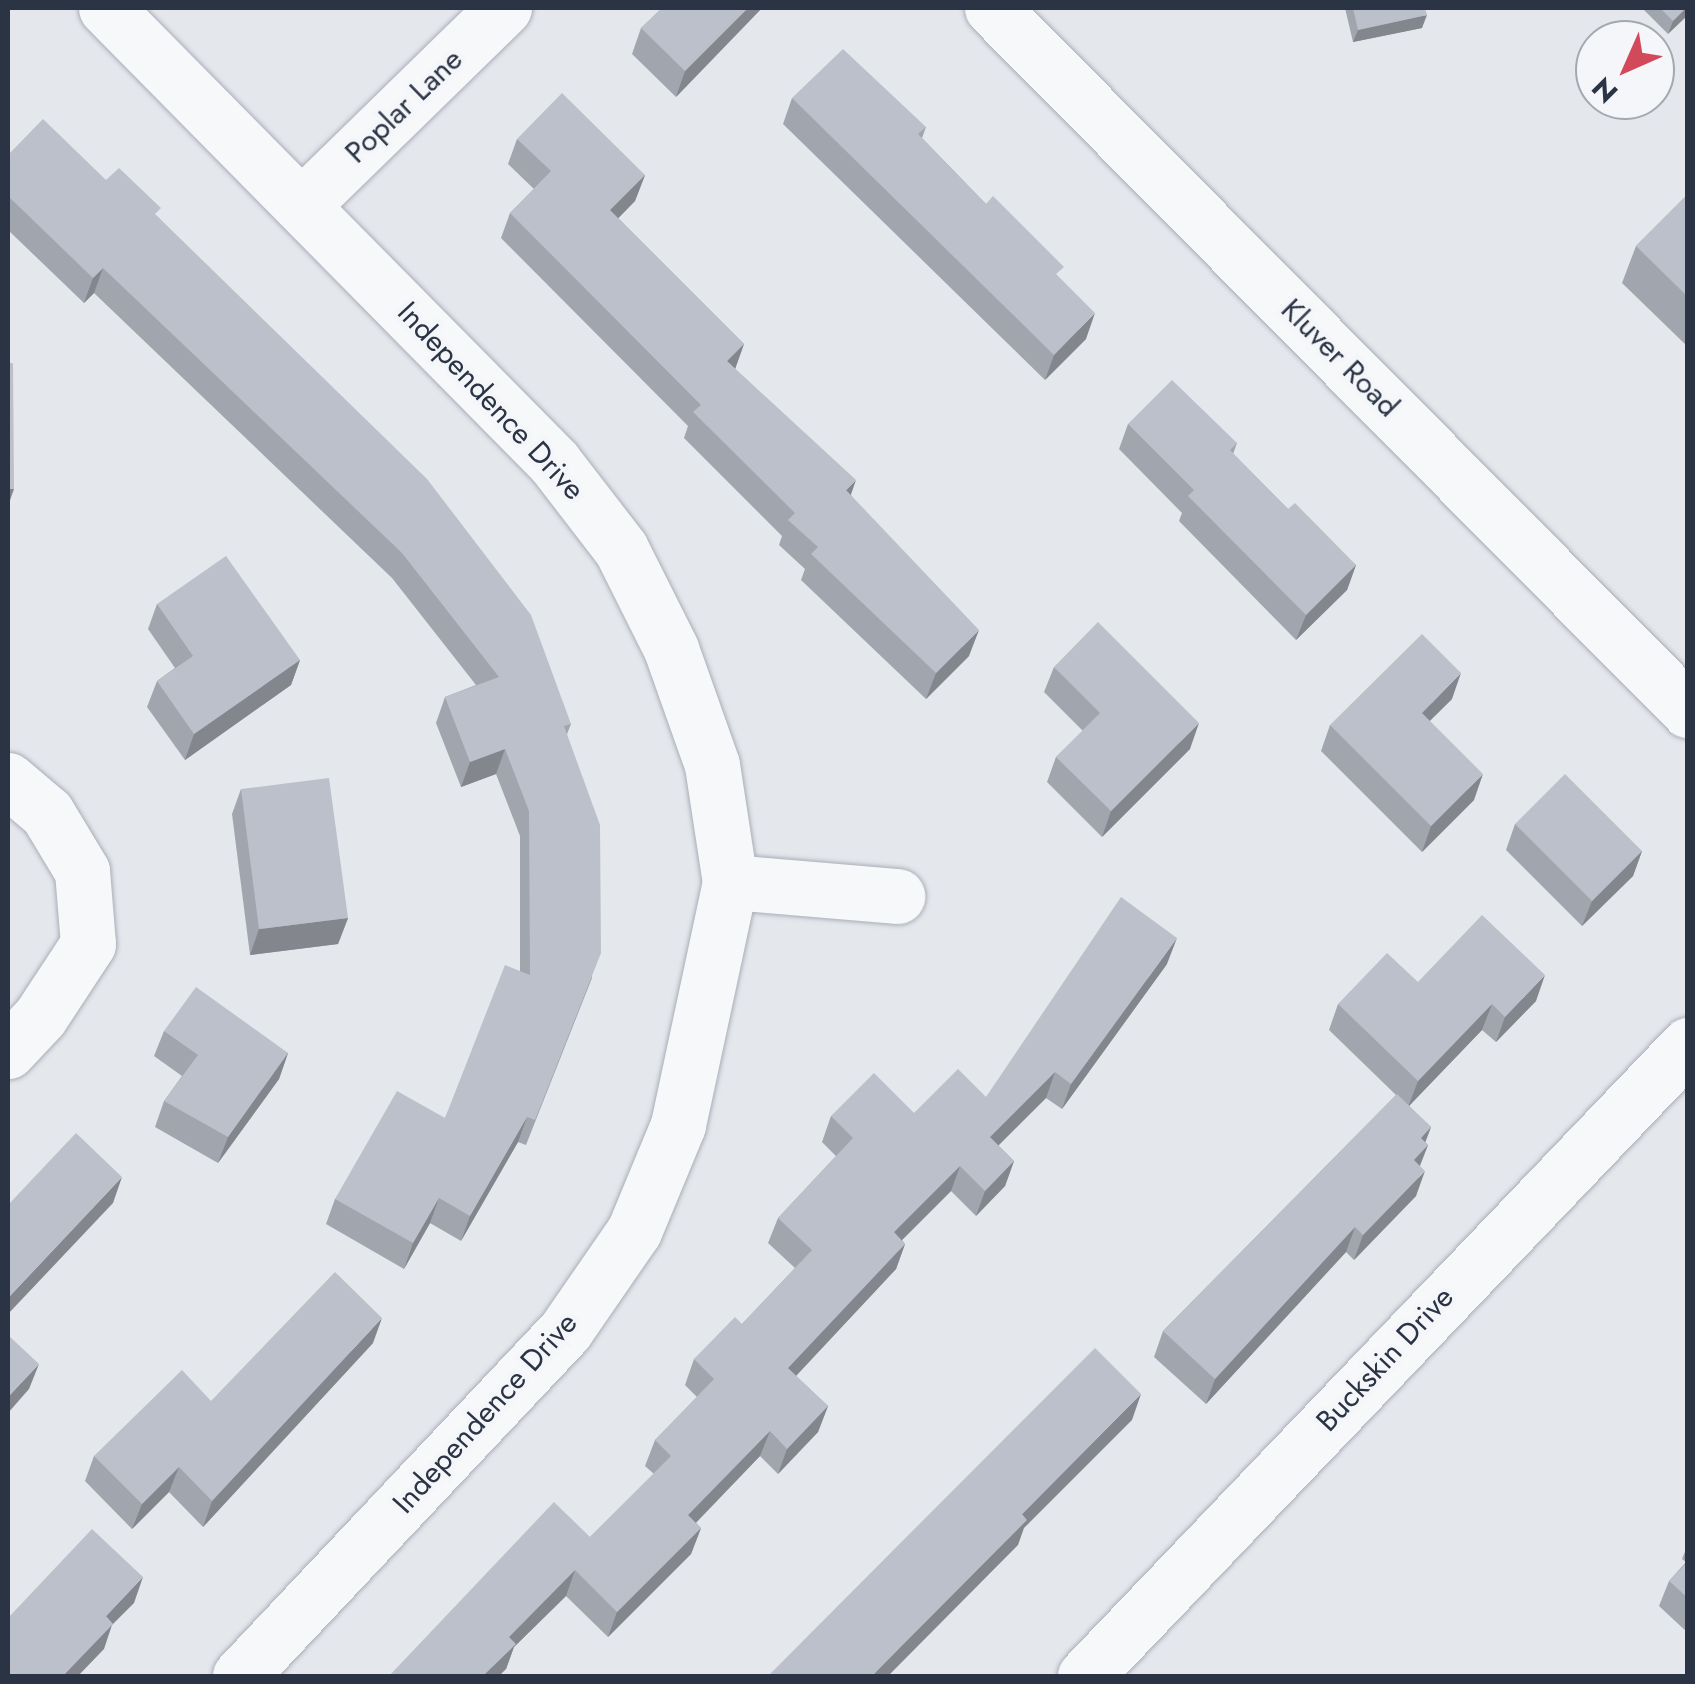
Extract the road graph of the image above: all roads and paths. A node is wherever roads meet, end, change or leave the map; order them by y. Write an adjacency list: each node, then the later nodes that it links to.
1 (106, 8): 4 (street, Independence Drive)
2 (504, 8): 4 (street, Poplar Lane)
3 (992, 8): 5 (street, Kluver Road)
4 (303, 204): 7 (street, Independence Drive)
5 (1688, 710)
6 (8, 780): 10 (street)
7 (730, 882): 8 (street); 11 (street, Independence Drive)
8 (898, 896)
9 (1688, 1044): 12 (street, Buckskin Drive)
10 (8, 1050)
11 (240, 1676)
12 (1085, 1676)

